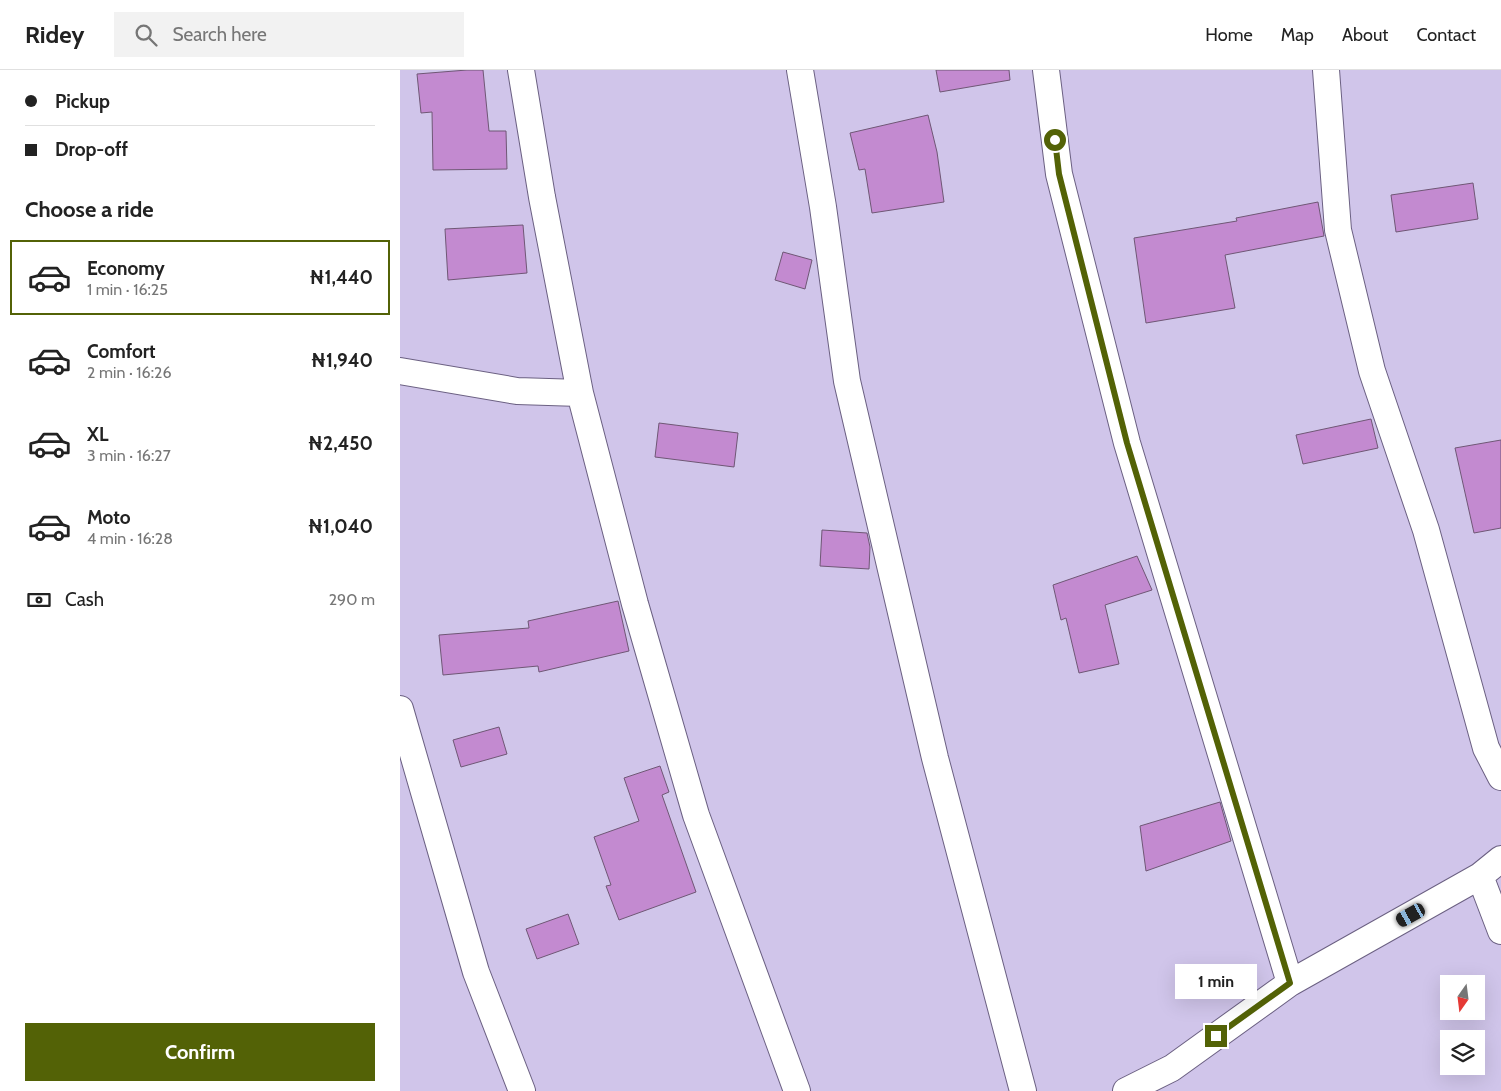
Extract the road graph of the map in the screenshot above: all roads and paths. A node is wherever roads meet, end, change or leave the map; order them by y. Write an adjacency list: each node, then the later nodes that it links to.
1 (522, 70): 6 (street)
2 (800, 70): 15 (street)
3 (1046, 70): 12 (street)
4 (1326, 70): 8 (street)
5 (400, 371): 6 (street)
6 (580, 393): 14 (street)
7 (400, 709): 13 (street)
8 (1501, 777)
9 (1501, 859): 10 (street)
10 (1480, 876): 11 (street); 12 (street)
11 (1501, 931)
12 (1290, 983): 16 (street)
13 (522, 1091)
14 (797, 1091)
15 (1023, 1091)
16 (1126, 1091)

